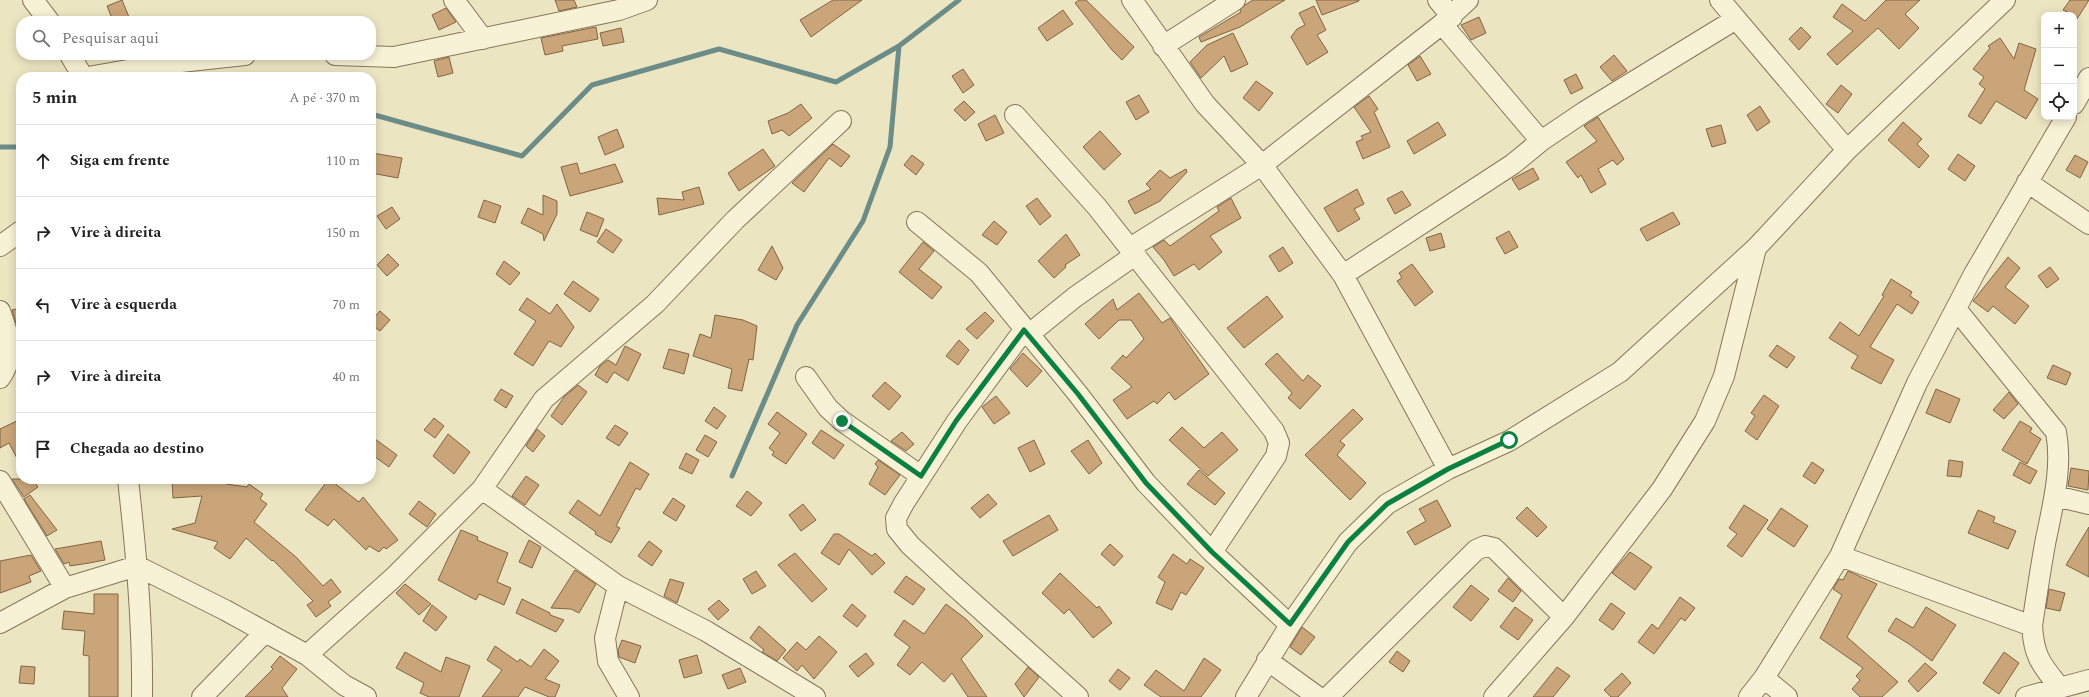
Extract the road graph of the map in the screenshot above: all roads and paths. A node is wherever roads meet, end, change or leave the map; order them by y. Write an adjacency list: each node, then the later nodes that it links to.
1 (33, 0): 10 (street)
2 (454, 0): 13 (street)
3 (647, 0): 13 (street)
4 (1132, 0): 14 (street)
5 (1235, 0): 14 (street)
6 (1438, 0): 12 (street)
7 (1468, 0): 12 (street)
8 (1720, 0): 11 (street)
9 (2005, 0): 26 (street)
10 (45, 16)
11 (1736, 19): 25 (street); 26 (street)
12 (1447, 20): 25 (street); 27 (street)
13 (483, 39): 15 (street)
14 (1163, 46): 27 (street)
15 (376, 56)
16 (73, 60): 18 (street)
17 (199, 60): 19 (street)
18 (80, 72)
19 (116, 72)
20 (2089, 78): 21 (street)
21 (2077, 104)
22 (1015, 115): 34 (street)
23 (841, 120): 45 (street)
24 (2067, 120): 28 (street)
25 (1541, 141): 35 (street)
26 (1847, 150): 33 (street)
27 (1262, 165): 34 (street); 35 (street)
28 (2027, 182): 30 (street); 36 (street)
29 (917, 222): 38 (street)
30 (2089, 224)
31 (16, 235): 32 (street)
32 (0, 246)
33 (1756, 248): 41 (street); 53 (street)
34 (1133, 251): 38 (street); 48 (street)
35 (1343, 274): 41 (street)
36 (1956, 309): 46 (street); 49 (street)
37 (0, 311): 40 (street)
38 (1026, 332): 42 (street); 48 (street)
39 (806, 377): 42 (street)
40 (0, 378)
41 (1448, 469): 55 (street)
42 (921, 476): 68 (street)
43 (0, 481): 52 (street)
44 (129, 484): 50 (street)
45 (482, 489): 51 (street); 58 (street)
46 (2055, 496): 47 (street); 56 (street)
47 (2089, 504)
48 (1212, 552): 55 (street)
49 (1840, 556): 56 (street); 60 (street)
50 (137, 566): 52 (street); 57 (street); 63 (street)
51 (618, 586): 66 (street); 67 (street)
52 (66, 588): 54 (street)
53 (1564, 617): 71 (street); 72 (street)
54 (0, 623)
55 (1290, 624): 59 (street)
56 (2032, 626): 62 (street)
57 (265, 632): 58 (street); 64 (street)
58 (307, 655): 65 (street)
59 (1268, 660): 69 (street); 70 (street)
60 (1764, 678): 73 (street); 74 (street)
61 (2089, 680): 62 (street)
62 (2060, 688): 75 (street)
63 (142, 697)
64 (202, 697)
65 (366, 697)
66 (629, 697)
67 (815, 697)
68 (1078, 697)
69 (1246, 697)
70 (1318, 697)
71 (1328, 697)
72 (1494, 697)
73 (1749, 697)
74 (1787, 697)
75 (2026, 697)

